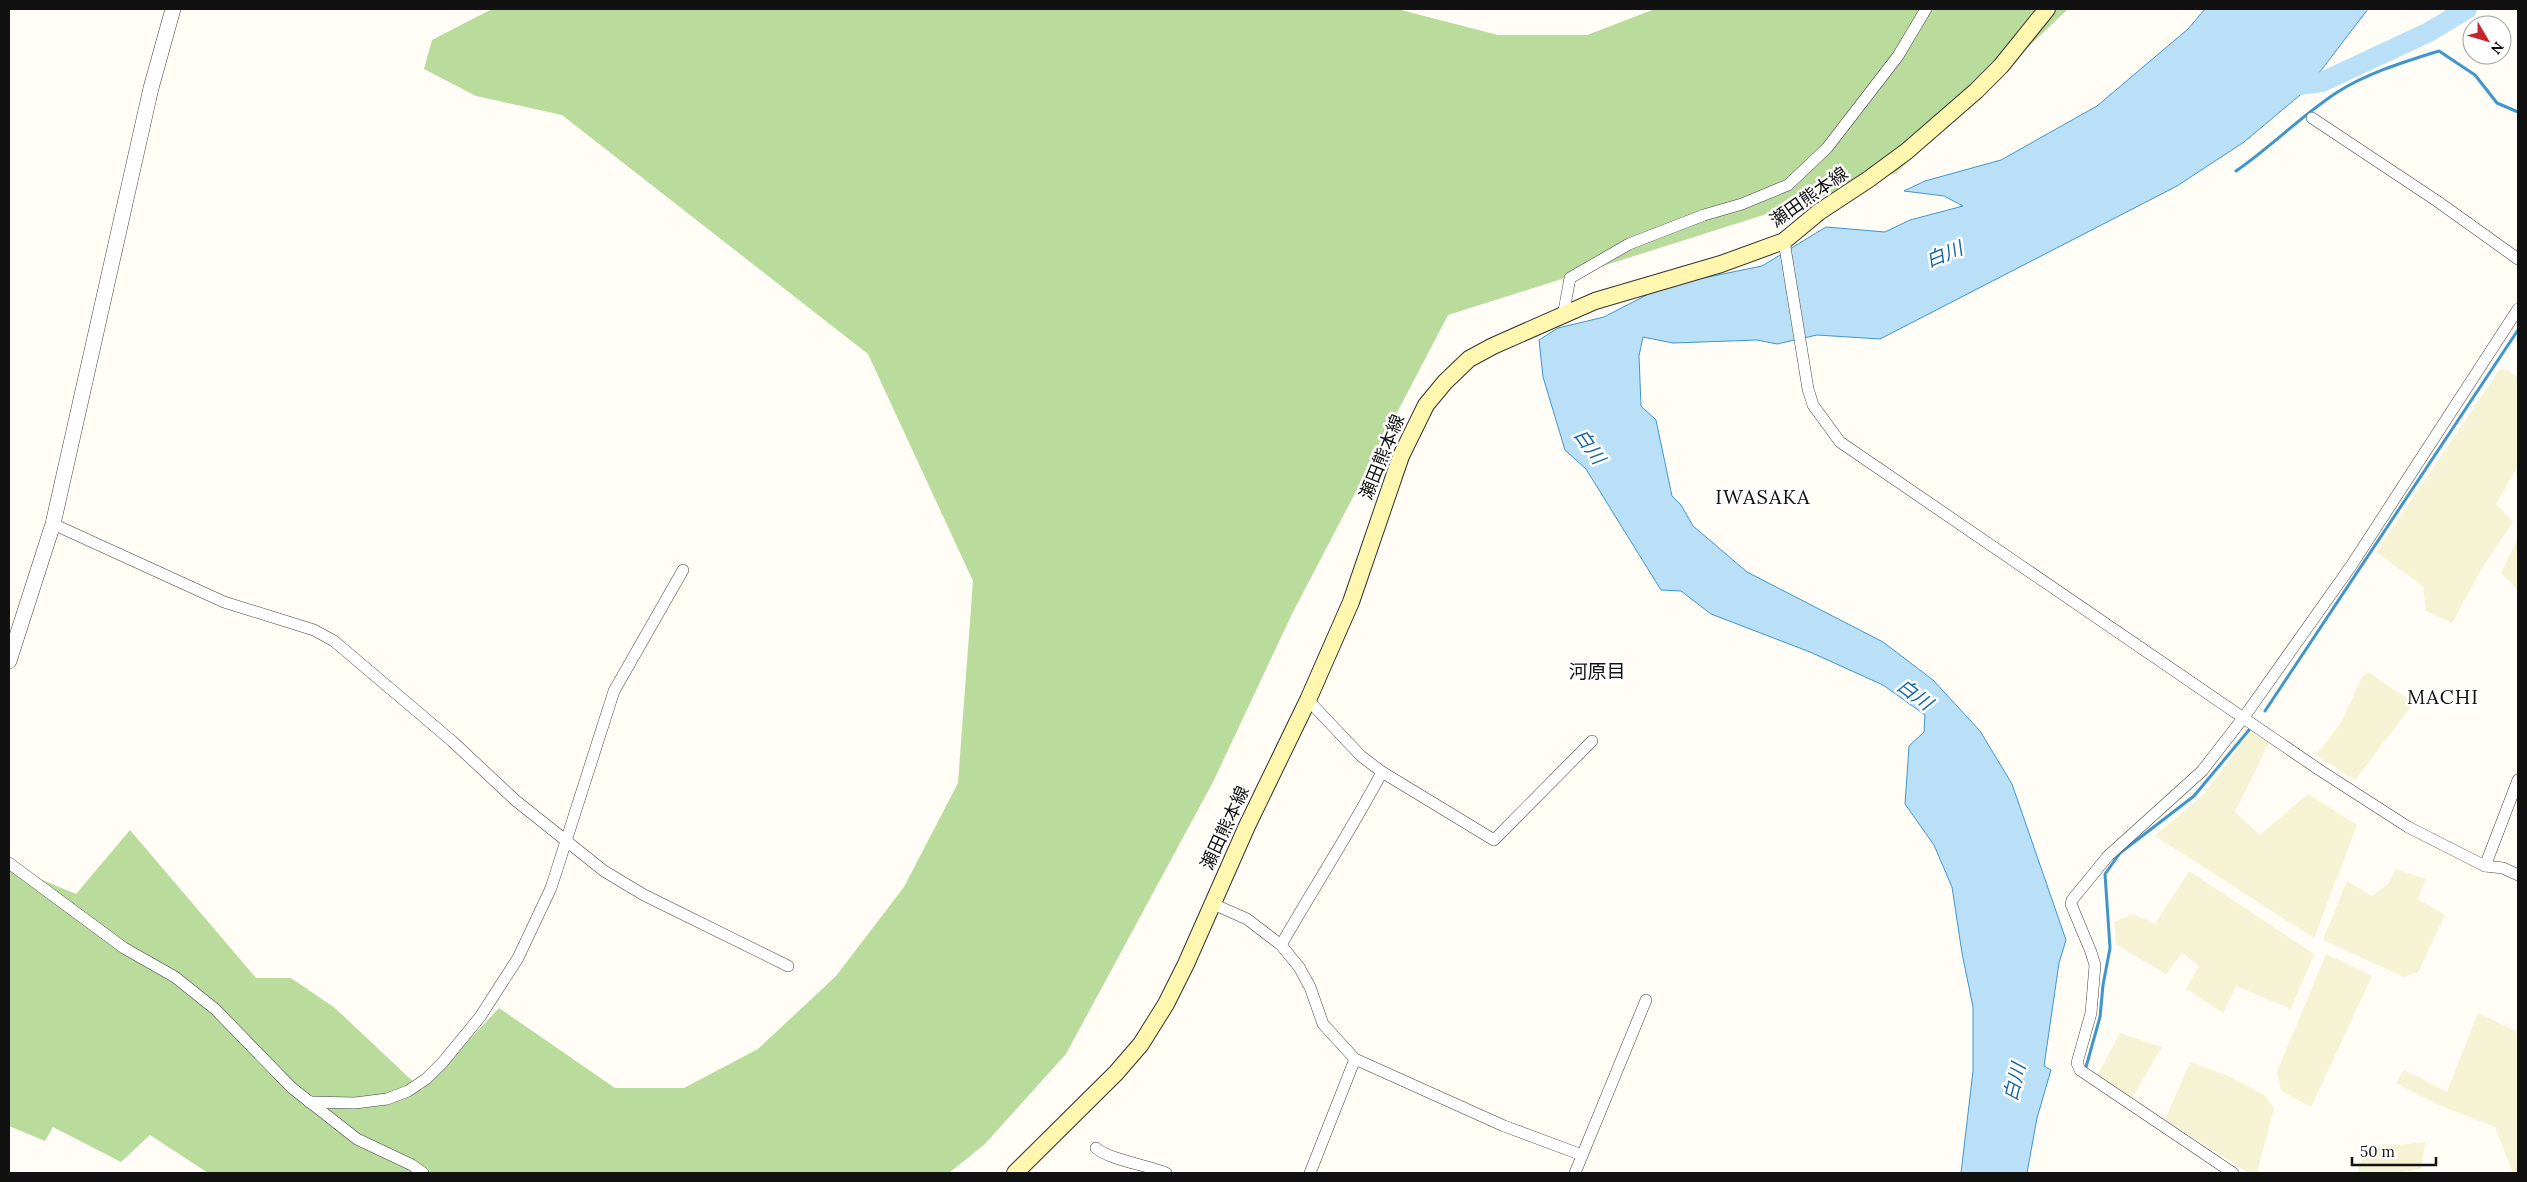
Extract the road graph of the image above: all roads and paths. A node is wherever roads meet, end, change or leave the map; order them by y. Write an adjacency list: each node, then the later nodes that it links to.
1 (173, 9): 9 (street)
2 (1926, 9): 8 (street)
3 (2047, 9): 5 (main road, 瀬田熊本線)
4 (2312, 118): 6 (street)
5 (1784, 245): 8 (main road, 瀬田熊本線); 13 (street)
6 (2518, 259)
7 (2518, 309): 13 (street)
8 (1563, 316): 12 (main road, 瀬田熊本線)
9 (53, 524): 11 (street); 17 (street)
10 (683, 570): 17 (street)
11 (9, 661)
12 (1308, 700): 15 (street); 21 (main road, 瀬田熊本線)
13 (2244, 717): 19 (street); 34 (street)
14 (1592, 741): 15 (street)
15 (1382, 772): 22 (street)
16 (2518, 780): 19 (street)
17 (567, 843): 23 (street); 26 (street)
18 (9, 863): 26 (street)
19 (2485, 866): 20 (street)
20 (2518, 875)
21 (1213, 904): 22 (street); 30 (main road, 瀬田熊本線)
22 (1281, 945): 25 (street)
23 (788, 966)
24 (1646, 1000): 28 (street)
25 (1355, 1059): 28 (street); 32 (street)
26 (309, 1102): 29 (street)
27 (1096, 1148): 31 (street)
28 (1582, 1155): 33 (street)
29 (423, 1173)
30 (1014, 1173)
31 (1166, 1173)
32 (1310, 1173)
33 (1575, 1173)
34 (2233, 1173)

